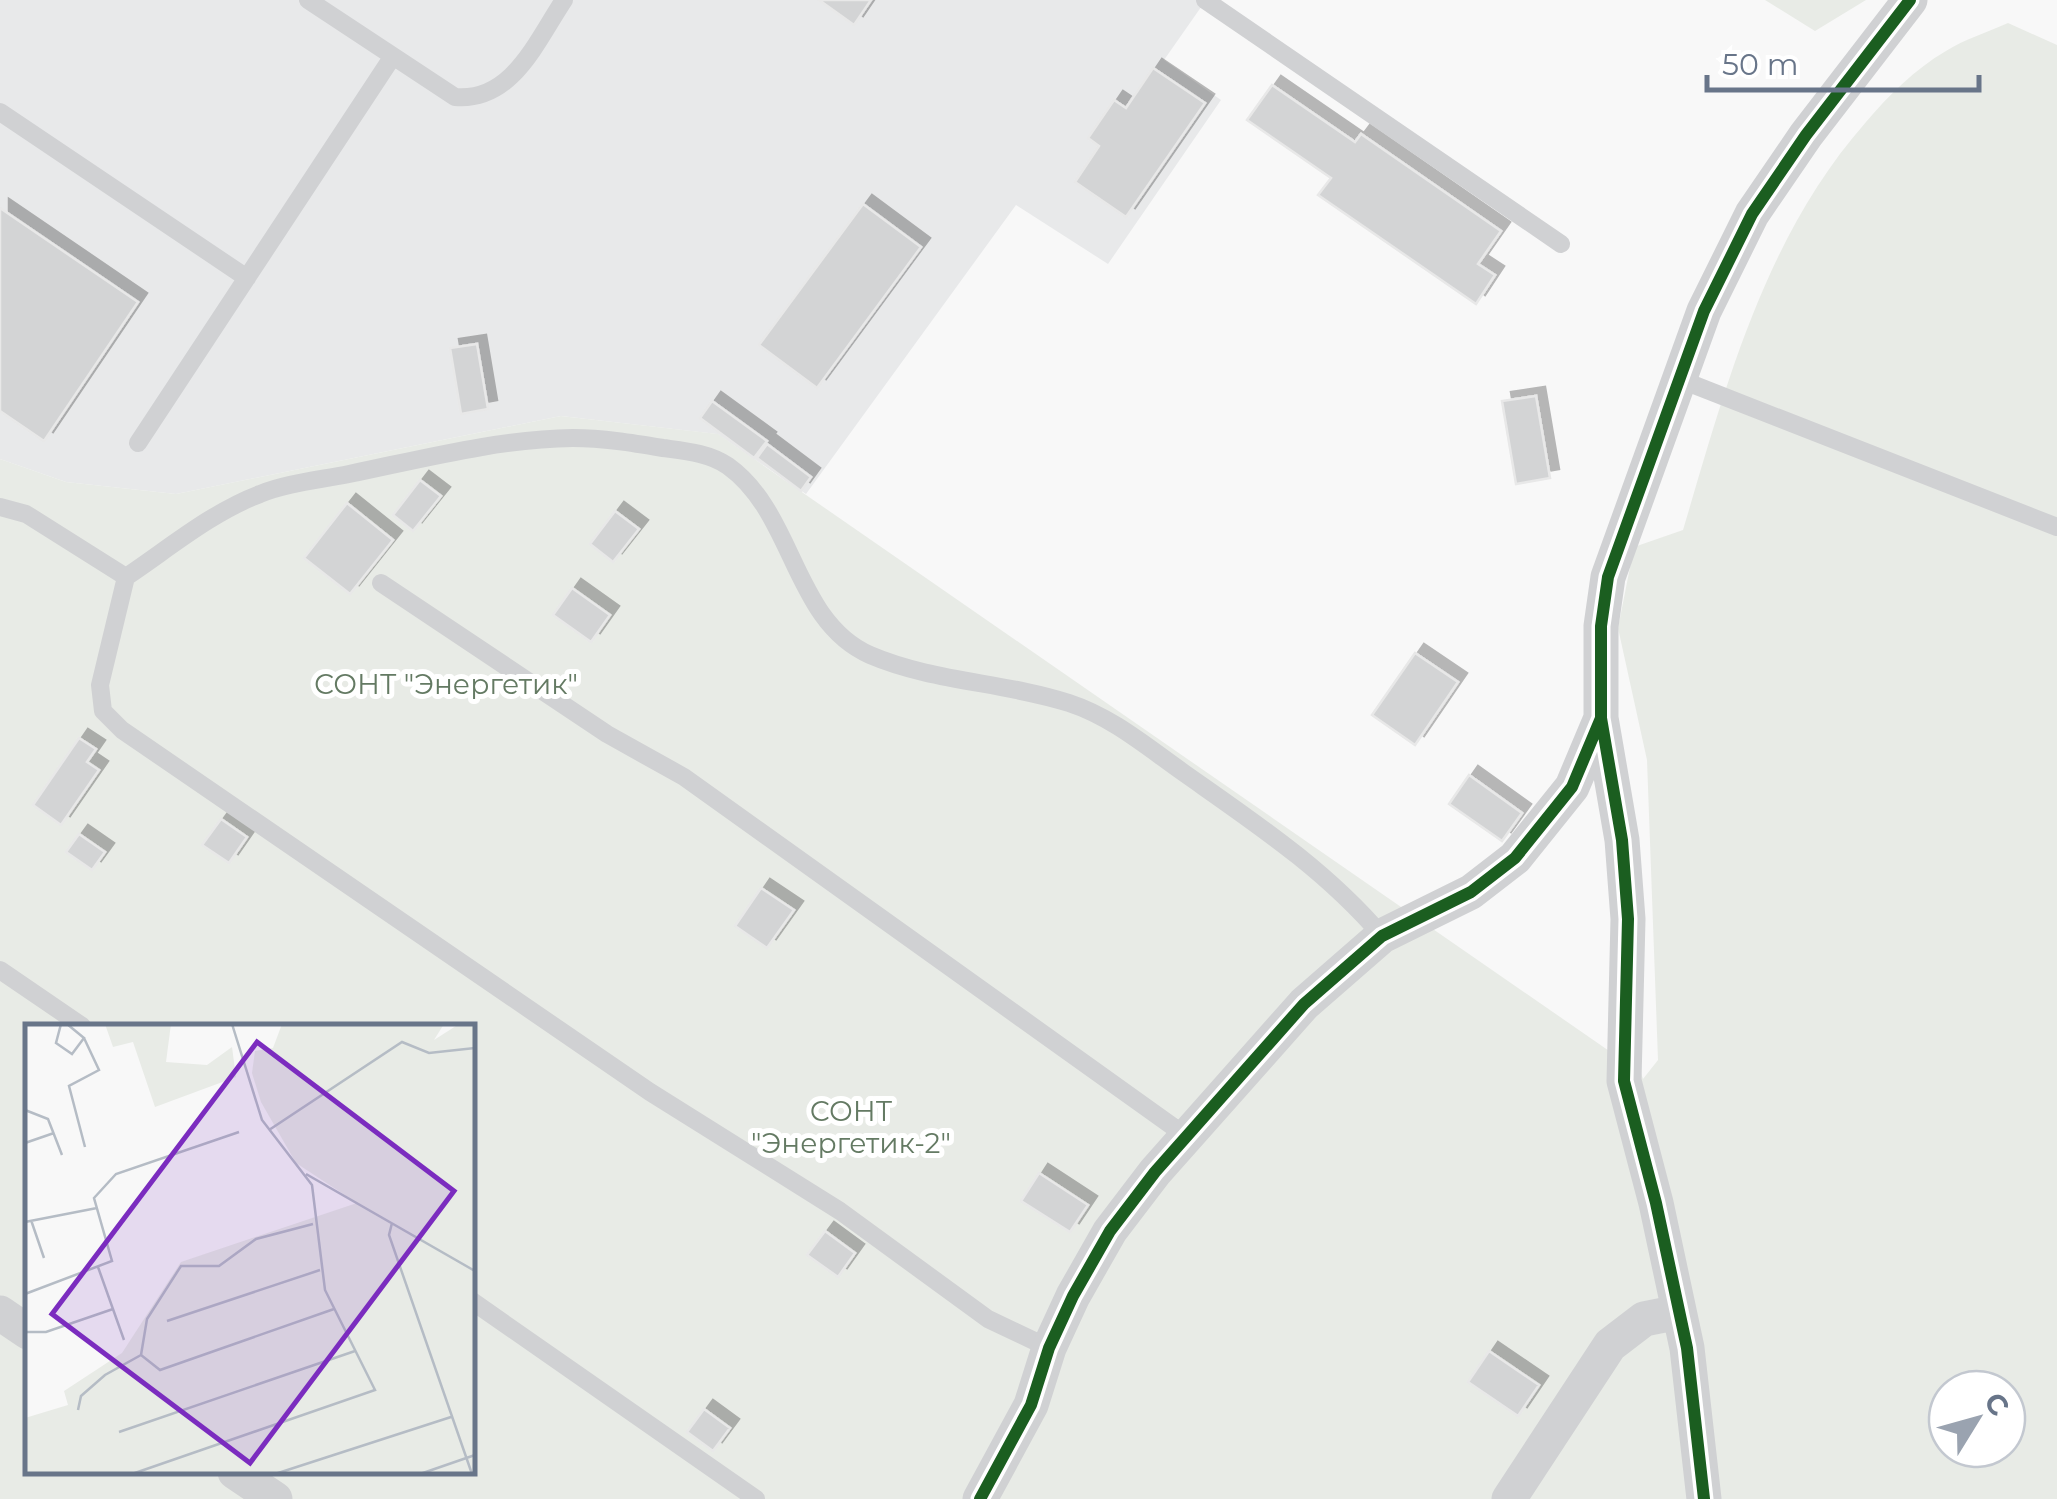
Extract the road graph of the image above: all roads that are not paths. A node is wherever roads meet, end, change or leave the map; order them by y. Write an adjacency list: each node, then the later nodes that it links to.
1 (308, 0): 5 (lane)
2 (564, 0): 5 (lane)
3 (1205, 0): 7 (lane)
4 (1910, 0): 9 (street)
5 (393, 56): 8 (lane)
6 (0, 112): 8 (lane)
7 (1561, 244)
8 (248, 278): 10 (lane)
9 (1680, 379): 12 (lane); 15 (street)
10 (138, 443)
11 (0, 507): 13 (lane)
12 (2057, 527)
13 (126, 577): 16 (lane); 24 (lane)
14 (381, 583): 19 (lane)
15 (1601, 718): 16 (street); 21 (street)
16 (1382, 936): 19 (street)
17 (0, 970): 18 (lane)
18 (79, 1024)
19 (1186, 1136): 24 (street)
20 (475, 1303): 27 (lane)
21 (1679, 1312): 29 (street); 30 (street)
22 (0, 1313): 23 (street)
23 (25, 1330)
24 (1049, 1348): 28 (street)
25 (237, 1474): 26 (street)
26 (275, 1499)
27 (756, 1499)
28 (980, 1499)
29 (1509, 1499)
30 (1704, 1499)

